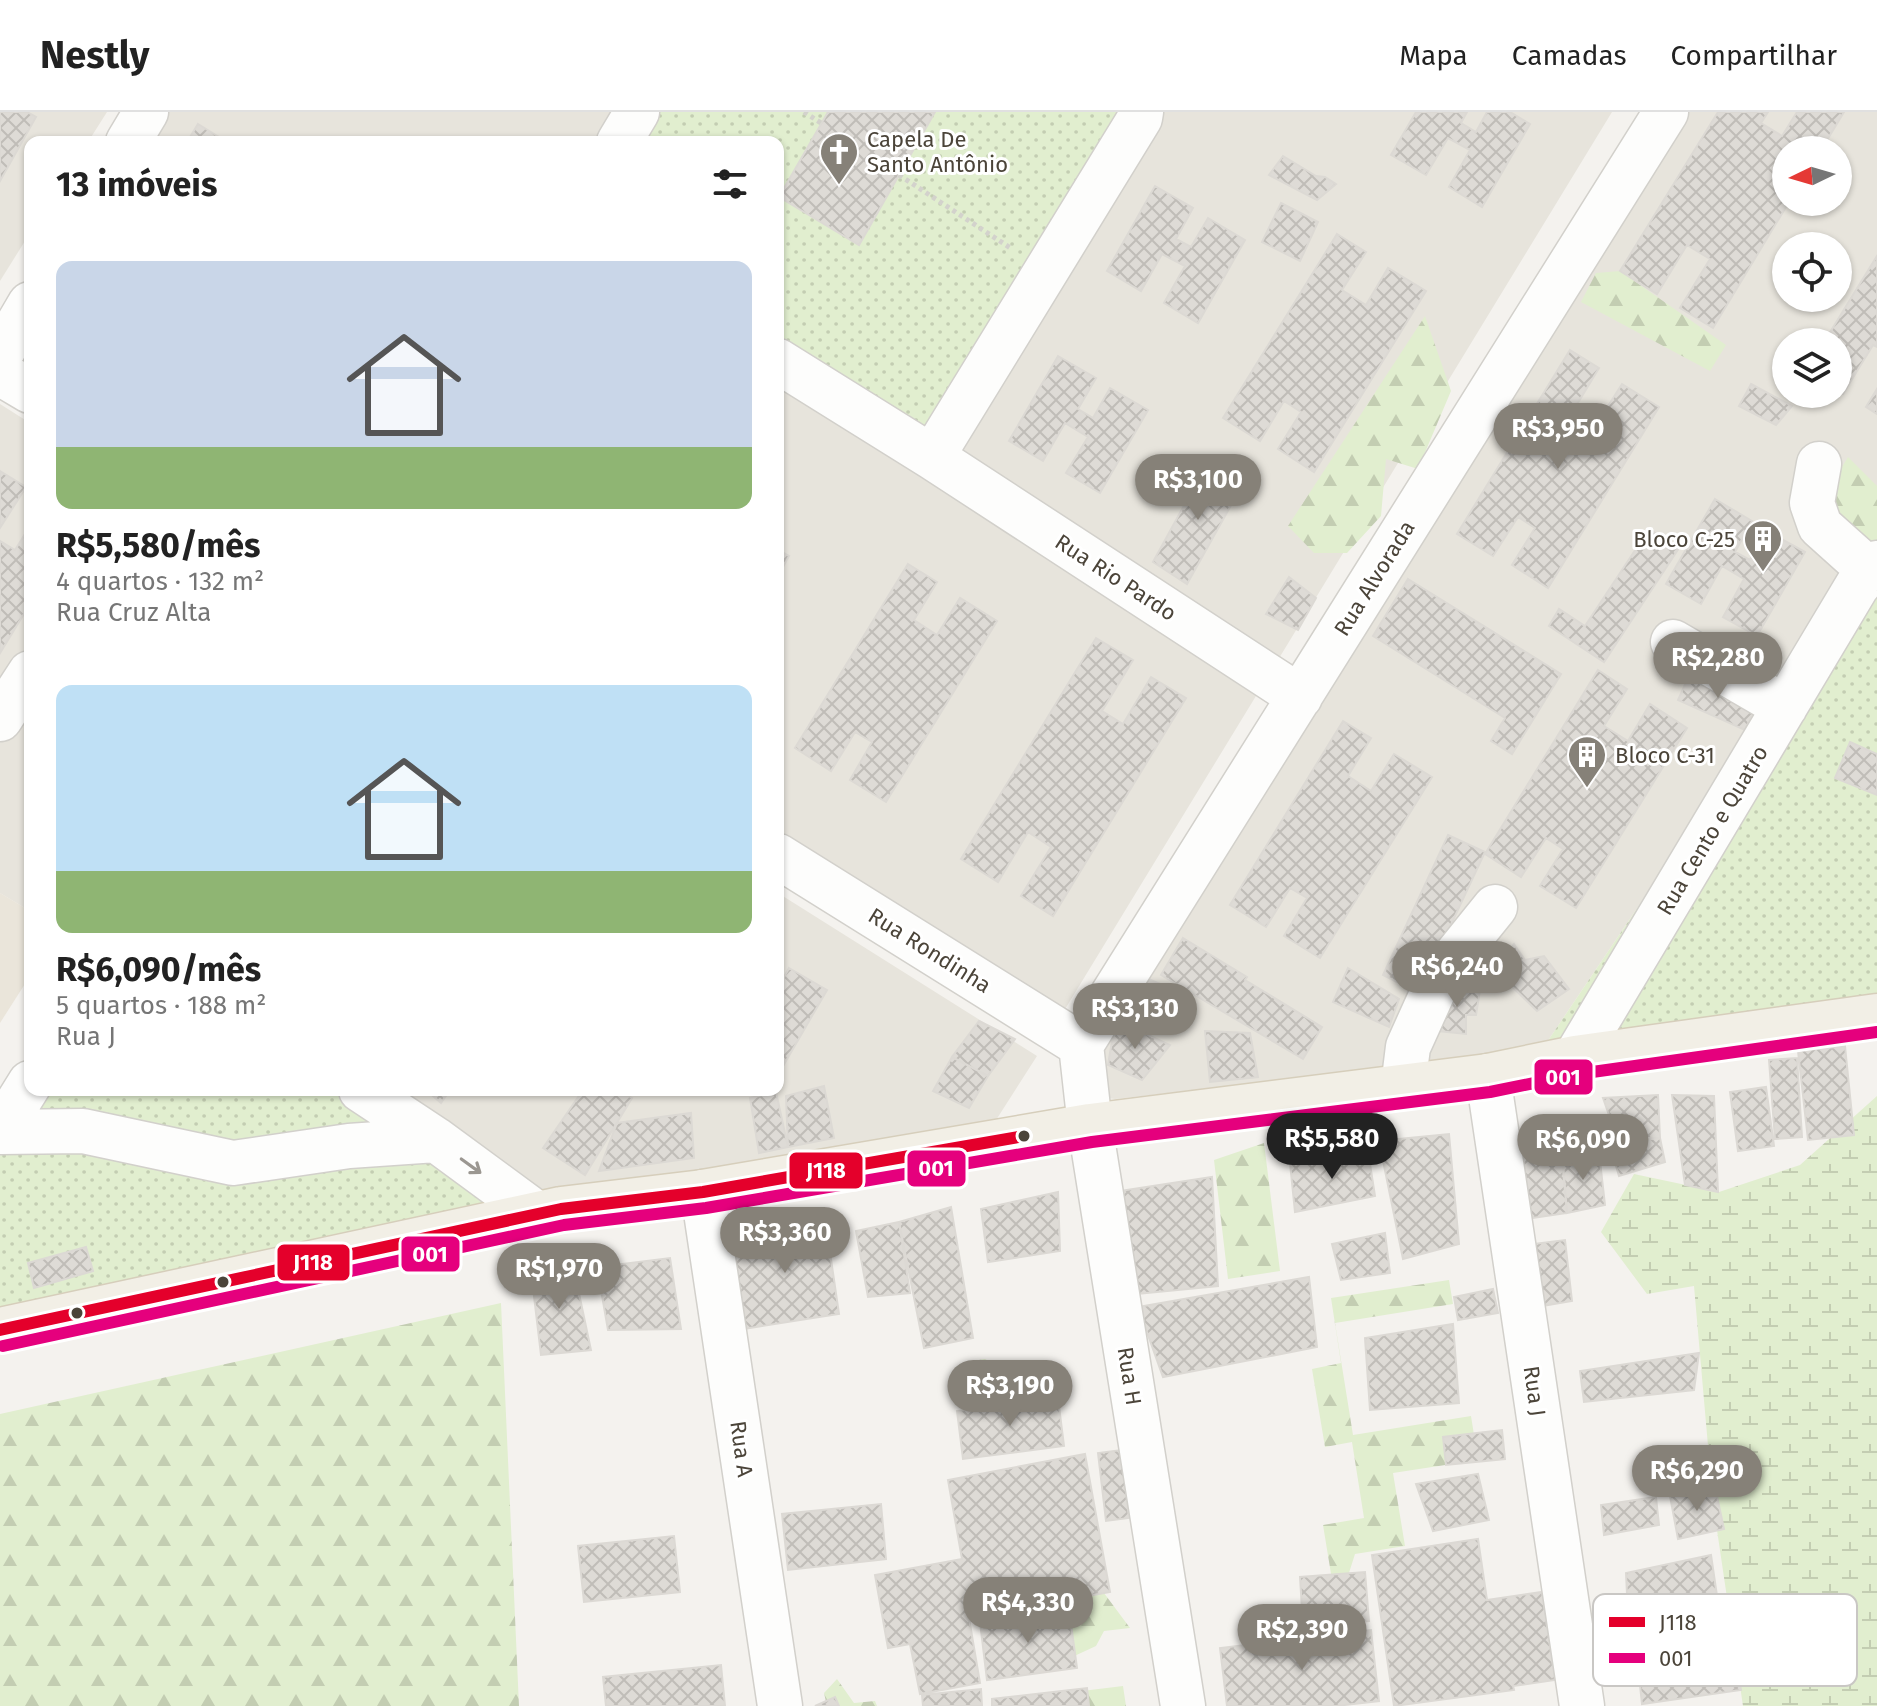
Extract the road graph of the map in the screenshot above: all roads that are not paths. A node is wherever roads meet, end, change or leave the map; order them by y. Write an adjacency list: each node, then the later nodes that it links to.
1 (146, 112): 5 (street)
2 (637, 112): 6 (street)
3 (1141, 112): 12 (street)
4 (1666, 112): 17 (street, Rua Alvorada)
5 (132, 136)
6 (623, 136)
7 (19, 302): 8 (street)
8 (0, 355)
9 (784, 365): 12 (street, Rua Rio Pardo)
10 (0, 373): 11 (street)
11 (24, 387)
12 (932, 457): 17 (street, Rua Rio Pardo)
13 (1819, 464): 14 (street)
14 (1873, 566): 18 (street, Rua Cento e Quatro)
15 (1673, 642): 18 (street)
16 (24, 682): 19 (street)
17 (1300, 697): 23 (street, Rua Alvorada)
18 (1785, 707): 24 (street, Rua Cento e Quatro)
19 (0, 719)
20 (784, 860): 23 (street, Rua Rondinha)
21 (1495, 907): 26 (street)
22 (1877, 1016): 24 (main road)
23 (1081, 1045): 29 (street, Rua H)
24 (1575, 1058): 25 (main road)
25 (1488, 1076): 26 (main road); 37 (street, Rua J)
26 (1403, 1087): 29 (main road)
27 (24, 1093): 30 (street)
28 (370, 1096): 31 (street)
29 (1090, 1126): 32 (main road); 36 (street, Rua H)
30 (0, 1131): 31 (street)
31 (436, 1140): 33 (street, one-way to 33)
32 (703, 1192): 33 (main road); 35 (street, Rua A)
33 (537, 1214): 34 (main road)
34 (0, 1330)
35 (780, 1706)
36 (1183, 1706)
37 (1582, 1706)

